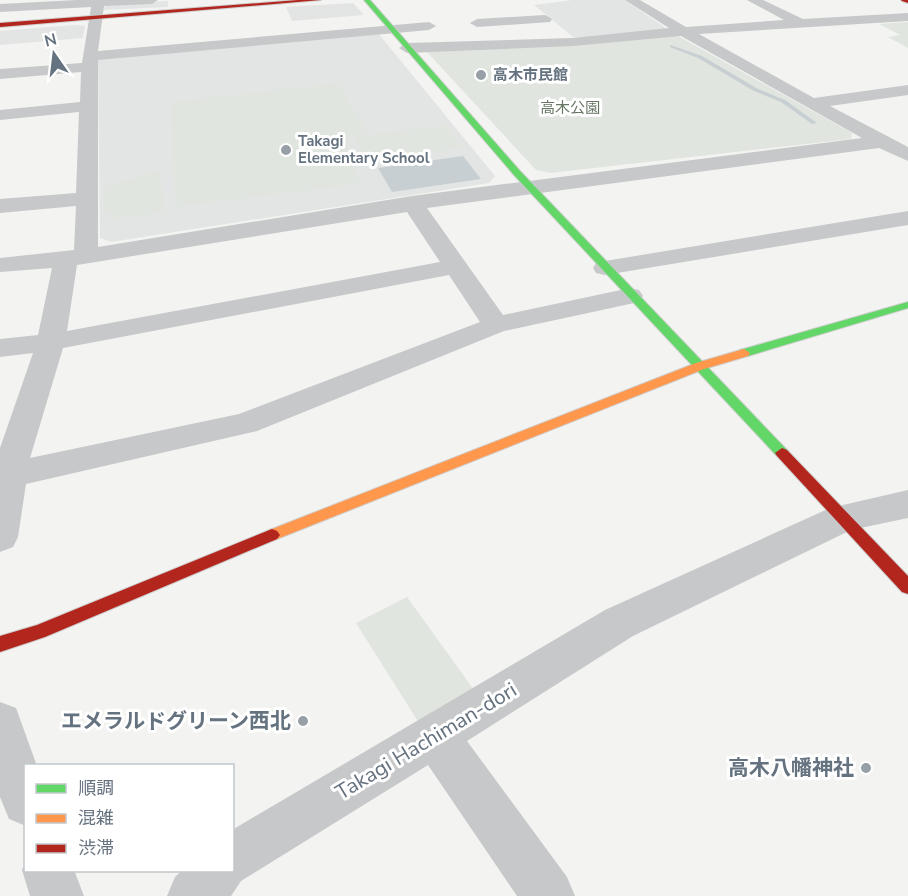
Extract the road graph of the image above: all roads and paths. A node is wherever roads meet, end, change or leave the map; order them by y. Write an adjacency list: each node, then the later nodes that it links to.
1 (152, 0): 6 (street)
2 (318, 0): 10 (street)
3 (368, 0): 16 (street)
4 (631, 0): 17 (street)
5 (753, 0): 15 (street)
6 (99, 2): 8 (street); 10 (street)
7 (527, 2): 11 (street)
8 (0, 8)
9 (908, 17): 15 (street)
10 (94, 18): 13 (street); 20 (street)
11 (545, 19): 12 (street); 18 (street)
12 (463, 24)
13 (0, 25)
14 (439, 25): 16 (street)
15 (803, 25): 17 (street)
16 (390, 27): 19 (street); 20 (street)
17 (680, 32): 18 (street); 23 (street)
18 (573, 42): 19 (street)
19 (407, 48): 28 (street)
20 (89, 61): 21 (street); 24 (street)
21 (0, 74)
22 (908, 90): 23 (street)
23 (812, 103): 26 (street)
24 (88, 106): 25 (street); 29 (street)
25 (0, 115)
26 (885, 141): 27 (street); 28 (street)
27 (908, 155)
28 (530, 187): 30 (street); 36 (street)
29 (86, 199): 31 (street); 33 (street)
30 (412, 204): 33 (street); 35 (street)
31 (0, 206)
32 (908, 219): 36 (street)
33 (76, 257): 34 (street); 40 (street)
34 (0, 265)
35 (454, 267): 39 (street); 40 (street)
36 (605, 268): 37 (street)
37 (630, 296): 39 (street); 42 (street)
38 (908, 305): 42 (street)
39 (496, 325): 43 (street)
40 (51, 342): 41 (street); 43 (street)
41 (0, 348)
42 (700, 366): 45 (street); 48 (street)
43 (8, 465): 46 (street)
44 (908, 504): 45 (street, Takagi Hachiman-dori)
45 (843, 518): 47 (street); 50 (street, Takagi Hachiman-dori)
46 (0, 537)
47 (908, 587)
48 (0, 644)
49 (0, 724): 51 (street)
50 (435, 736): 52 (street, Takagi Hachiman-dori); 57 (street)
51 (24, 796)
52 (234, 858)
53 (49, 872): 55 (street)
54 (218, 872): 56 (street)
55 (57, 896)
56 (194, 896)
57 (548, 896)

